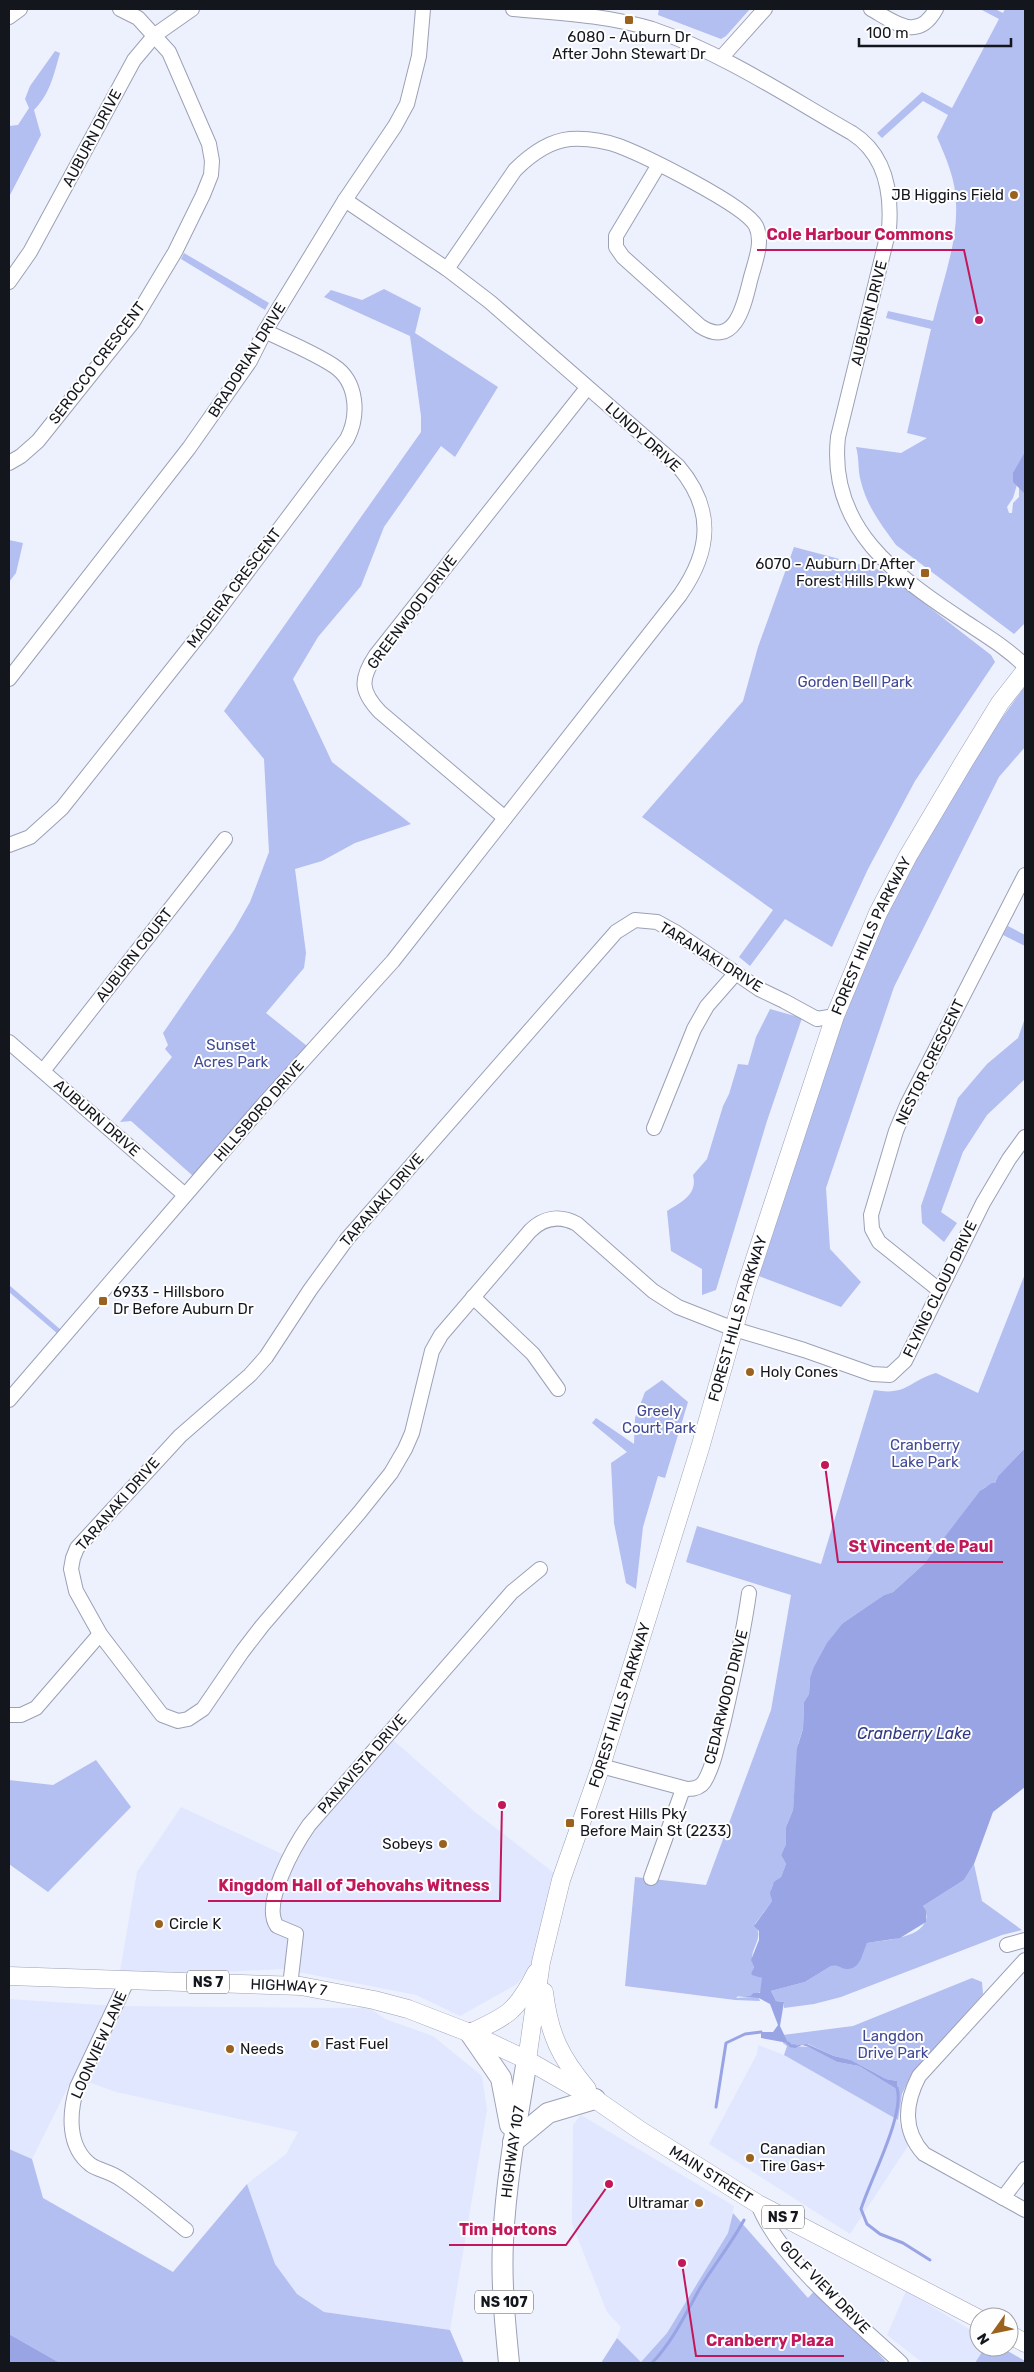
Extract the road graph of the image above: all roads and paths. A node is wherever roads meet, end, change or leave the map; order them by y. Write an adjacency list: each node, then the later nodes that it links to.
1 (20, 9): 10 (street)
2 (120, 9): 11 (street, SEROCCO CRESCENT)
3 (192, 9): 11 (street, AUBURN DRIVE)
4 (423, 9): 14 (street, BRADORIAN DRIVE)
5 (513, 9): 9 (street, AUBURN DRIVE)
6 (765, 9): 12 (street)
7 (871, 9): 8 (street)
8 (936, 9)
9 (590, 12): 12 (street, AUBURN DRIVE)
10 (9, 17)
11 (155, 35): 16 (street, AUBURN DRIVE); 19 (street, SEROCCO CRESCENT)
12 (721, 58): 20 (street, AUBURN DRIVE)
13 (658, 166): 13 (street); 15 (street)
14 (345, 200): 15 (street, LUNDY DRIVE); 17 (street, BRADORIAN DRIVE)
15 (447, 269): 18 (street, LUNDY DRIVE)
16 (9, 282)
17 (265, 331): 22 (street, BRADORIAN DRIVE); 25 (street, MADEIRA CRESCENT)
18 (587, 388): 23 (street, LUNDY DRIVE); 23 (street, GREENWOOD DRIVE)
19 (9, 463)
20 (1025, 666)
21 (1025, 671): 28 (main road, FOREST HILLS PARKWAY)
22 (9, 679)
23 (505, 818): 33 (street, HILLSBORO DRIVE)
24 (225, 839): 30 (street, AUBURN COURT)
25 (9, 845)
26 (1025, 874): 34 (street, NESTOR CRESCENT)
27 (735, 974): 28 (street, TARANAKI DRIVE); 31 (street); 41 (street, TARANAKI DRIVE)
28 (835, 1016): 36 (main road, FOREST HILLS PARKWAY)
29 (9, 1042): 30 (street, AUBURN DRIVE)
30 (43, 1071): 33 (street, AUBURN DRIVE)
31 (654, 1128)
32 (1025, 1137): 34 (street, FLYING CLOUD DRIVE)
33 (185, 1195): 38 (street, HILLSBORO DRIVE)
34 (939, 1290): 36 (street, FLYING CLOUD DRIVE)
35 (473, 1297): 36 (street, TARANAKI DRIVE); 37 (street); 41 (street, TARANAKI DRIVE)
36 (734, 1329): 43 (main road, FOREST HILLS PARKWAY)
37 (558, 1389)
38 (9, 1400)
39 (540, 1569): 52 (street, PANAVISTA DRIVE)
40 (749, 1592): 44 (street, CEDARWOOD DRIVE)
41 (100, 1634): 42 (street)
42 (9, 1715)
43 (601, 1766): 44 (street); 49 (main road, FOREST HILLS PARKWAY)
44 (683, 1789): 45 (street)
45 (651, 1878)
46 (1025, 1940): 47 (street)
47 (1007, 1945)
48 (1025, 1960): 58 (street)
49 (541, 1962): 53 (main road); 54 (main road, FOREST HILLS PARKWAY); 55 (main road)
50 (9, 1976): 51 (main road, HIGHWAY 7 / NS 7)
51 (127, 1981): 52 (main road, HIGHWAY 7 / NS 7); 61 (street, LOONVIEW LANE)
52 (290, 1986): 53 (main road, HIGHWAY 7 / NS 7)
53 (470, 2033): 54 (main road, HIGHWAY 7 / NS 7); 56 (highway)
54 (527, 2060): 55 (main road, MAIN STREET / NS 7); 56 (highway, HIGHWAY 107 / NS 107)
55 (595, 2099): 56 (highway); 59 (main road, MAIN STREET / NS 7)
56 (513, 2142): 63 (highway, HIGHWAY 107 / NS 107)
57 (1025, 2169): 58 (street)
58 (1003, 2198): 60 (street)
59 (758, 2204): 62 (main road, MAIN STREET / NS 7); 64 (street, GOLF VIEW DRIVE)
60 (1025, 2210)
61 (186, 2230)
62 (969, 2314)
63 (509, 2363)
64 (901, 2363)

